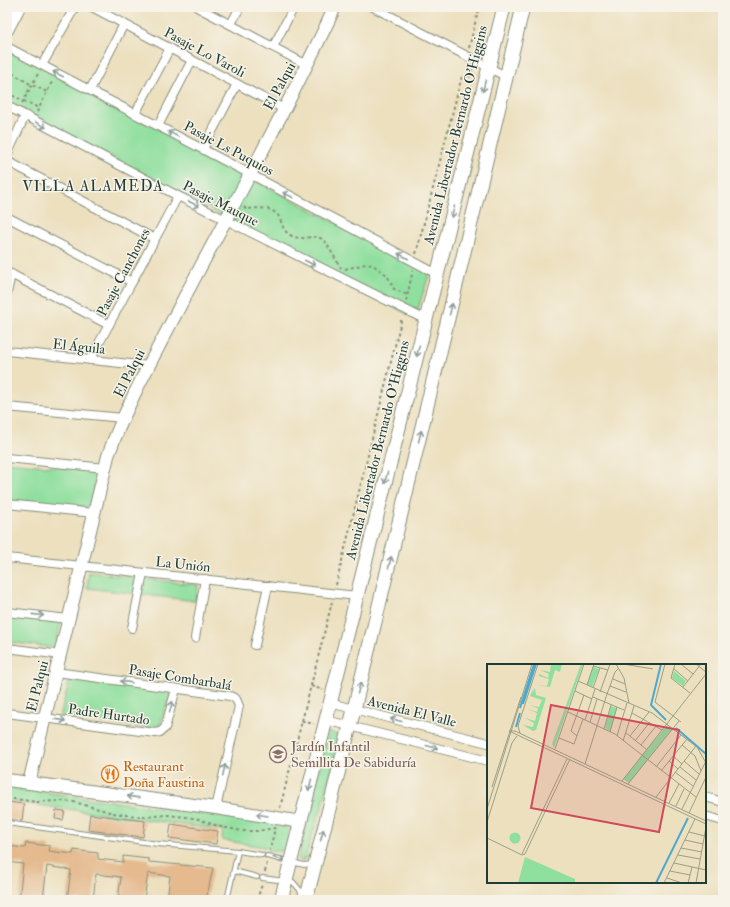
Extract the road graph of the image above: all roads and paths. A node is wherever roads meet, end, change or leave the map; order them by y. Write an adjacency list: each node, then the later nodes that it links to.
1 (19, 7): 14 (street)
2 (75, 7): 22 (street)
3 (92, 7): 12 (street, Pasaje Lo Varoli)
4 (198, 7): 13 (street)
5 (240, 7): 13 (street)
6 (294, 7): 16 (street)
7 (335, 7): 23 (street, El Palqui)
8 (373, 7): 19 (street)
9 (479, 7): 19 (path)
10 (504, 7): 21 (main road, Avenida Libertador Bernardo O'Higgins)
11 (523, 7): 20 (main road)
12 (124, 24): 17 (street, Pasaje Lo Varoli); 29 (street)
13 (230, 24): 16 (street)
14 (7, 30)
15 (7, 47): 22 (street, Pasaje Ls Puquios)
16 (273, 47): 23 (street)
17 (170, 48): 18 (street, Pasaje Lo Varoli); 37 (street)
18 (192, 60): 27 (street, Pasaje Lo Varoli); 40 (street)
19 (474, 60): 21 (street); 50 (path)
20 (511, 60): 21 (main road); 26 (main road)
21 (490, 62): 26 (street); 52 (main road, Avenida Libertador Bernardo O'Higgins, one-way to 52)
22 (42, 65): 25 (street, Pasaje Ls Puquios); 28 (path)
23 (307, 65): 35 (street, El Palqui)
24 (7, 70): 28 (path)
25 (56, 73): 29 (street, Pasaje Ls Puquios, one-way to 25); 30 (path)
26 (507, 77): 85 (main road, one-way to 26)
27 (237, 84): 35 (street, Pasaje Lo Varoli); 41 (street)
28 (32, 85): 30 (path); 32 (path)
29 (90, 90): 37 (street, Pasaje Ls Puquios)
30 (47, 92): 34 (path)
31 (7, 94): 32 (path)
32 (23, 101): 34 (path); 36 (path)
33 (7, 106): 36 (street, Pasaje Mauque)
34 (39, 108): 39 (path)
35 (284, 109): 44 (street, El Palqui)
36 (17, 111): 38 (street, Pasaje Mauque)
37 (135, 114): 40 (street, Pasaje Ls Puquios)
38 (25, 116): 39 (street, Pasaje Mauque); 42 (street)
39 (33, 120): 45 (street, Pasaje Mauque, one-way to 45)
40 (158, 126): 41 (street, Pasaje Ls Puquios, one-way to 40)
41 (203, 149): 44 (street, Pasaje Ls Puquios)
42 (7, 155)
43 (7, 161): 49 (street)
44 (250, 174): 46 (street, El Palqui); 50 (street, Pasaje Ls Puquios, one-way to 44)
45 (178, 196): 48 (street, Pasaje Mauque, one-way to 48); 49 (street, Pasaje Canchones)
46 (235, 202): 48 (street, El Palqui); 55 (path)
47 (7, 217): 53 (street)
48 (225, 220): 56 (street, Pasaje Mauque, one-way to 56); 61 (street, El Palqui)
49 (155, 238): 53 (street, Pasaje Canchones)
50 (414, 262): 52 (street, Pasaje Ls Puquios); 55 (path)
51 (9, 273): 54 (street); 58 (street)
52 (437, 274): 57 (main road, Avenida Libertador Bernardo O'Higgins)
53 (132, 282): 58 (street, Pasaje Canchones)
54 (7, 293)
55 (407, 295): 56 (path)
56 (404, 309): 57 (street, Pasaje Mauque); 73 (path)
57 (426, 320): 74 (main road, Avenida Libertador Bernardo O'Higgins, one-way to 74)
58 (109, 325): 60 (street, Pasaje Canchones)
59 (7, 351): 60 (street, El Águila)
60 (90, 360): 61 (street, El Águila)
61 (149, 366): 63 (street, El Palqui)
62 (7, 407): 63 (street)
63 (123, 418): 65 (street, El Palqui)
64 (7, 458): 65 (street)
65 (105, 468): 67 (street, El Palqui)
66 (7, 504): 67 (street)
67 (94, 512): 69 (street, El Palqui)
68 (7, 558): 69 (street, La Unión)
69 (81, 566): 70 (street, La Unión); 76 (street, El Palqui)
70 (143, 573): 71 (street, La Unión); 77 (street)
71 (205, 579): 72 (street, La Unión); 78 (street)
72 (268, 586): 73 (street, La Unión); 79 (street)
73 (334, 594): 74 (street, La Unión); 102 (path)
74 (357, 596): 84 (main road, Avenida Libertador Bernardo O'Higgins)
75 (7, 612): 76 (street, one-way to 76)
76 (68, 619): 81 (street, El Palqui)
77 (132, 628)
78 (194, 638)
79 (255, 645)
80 (7, 648): 81 (street)
81 (60, 655): 82 (street, El Palqui)
82 (56, 672): 83 (street, Pasaje Combarbalá, one-way to 82); 87 (street, El Palqui)
83 (176, 689): 87 (street, Padre Hurtado, one-way to 83); 97 (street, Pasaje Combarbalá, one-way to 83)
84 (330, 703): 85 (street, Avenida El Valle); 88 (main road, Avenida Libertador Bernardo O'Higgins)
85 (354, 710): 89 (main road); 90 (street, Avenida El Valle, one-way to 85)
86 (7, 713): 87 (street, Padre Hurtado)
87 (45, 718): 93 (street, El Palqui)
88 (326, 720): 89 (street); 100 (main road, Avenida Libertador Bernardo O'Higgins, one-way to 100)
89 (350, 726): 91 (street, one-way to 91); 107 (main road, one-way to 89)
90 (487, 743)
91 (487, 761)
92 (7, 780): 93 (street)
93 (29, 783): 97 (street, one-way to 93)
94 (706, 797): 96 (street)
95 (7, 798): 102 (path)
96 (723, 802)
97 (216, 808): 102 (street, one-way to 97)
98 (706, 816): 99 (street)
99 (723, 820)
100 (301, 822): 102 (street); 106 (main road, Avenida Libertador Bernardo O'Higgins)
101 (7, 823): 103 (lane)
102 (276, 823): 105 (path)
103 (238, 852): 104 (lane); 108 (lane)
104 (262, 855)
105 (268, 856): 106 (lane, one-way to 106); 110 (path)
106 (290, 862): 107 (lane); 111 (main road, Avenida Libertador Bernardo O'Higgins)
107 (315, 863): 116 (main road)
108 (234, 872): 109 (lane); 112 (lane)
109 (257, 877)
110 (262, 878): 111 (lane); 113 (path)
111 (286, 882): 114 (main road, Avenida Libertador Bernardo O'Higgins); 115 (lane)
112 (227, 900)
113 (257, 900)
114 (281, 900)
115 (302, 900)
116 (306, 900)

